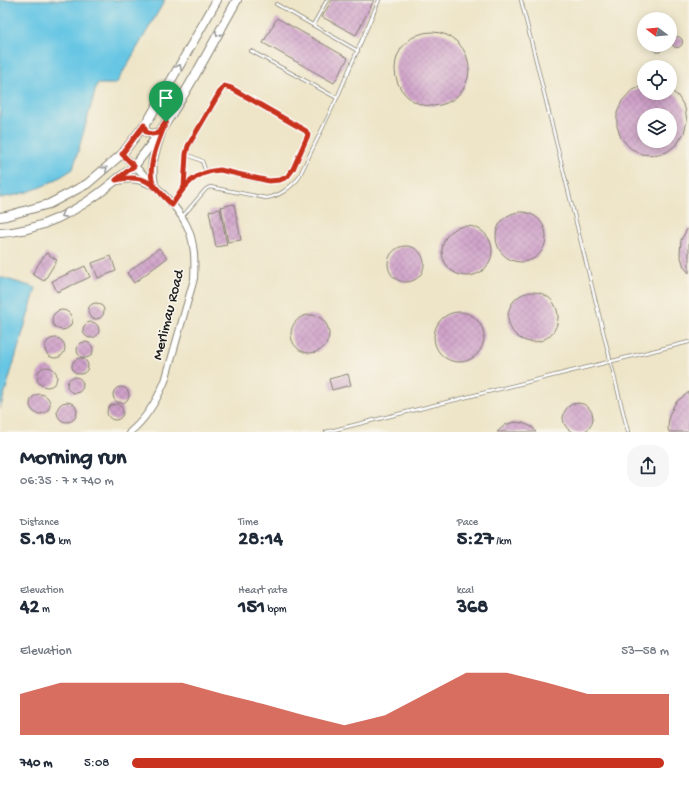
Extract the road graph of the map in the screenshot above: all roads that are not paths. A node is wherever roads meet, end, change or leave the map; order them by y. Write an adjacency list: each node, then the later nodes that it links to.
1 (217, 0): 12 (main road, one-way to 1)
2 (237, 0): 11 (main road, one-way to 11)
3 (327, 0): 7 (lane)
4 (379, 0): 9 (lane)
5 (521, 0): 26 (lane)
6 (276, 4): 7 (lane)
7 (313, 25): 9 (lane)
8 (251, 51): 10 (lane)
9 (358, 52): 10 (lane)
10 (337, 98): 23 (lane)
11 (166, 122): 13 (main road); 19 (main road)
12 (144, 125): 13 (main road); 14 (main road)
13 (158, 133): 16 (main road)
14 (122, 154): 16 (street, Merlimau Road); 22 (main road, one-way to 14)
15 (186, 154): 17 (lane); 17 (lane); 20 (lane)
16 (134, 166): 18 (main road); 19 (street, Merlimau Road)
17 (206, 172): 20 (lane)
18 (116, 180): 19 (main road); 24 (main road, one-way to 24)
19 (154, 185): 21 (street, Merlimau Road)
20 (184, 187): 21 (lane)
21 (172, 205): 23 (street, Merlimau Road)
22 (0, 217)
23 (182, 217): 27 (street, Merlimau Road)
24 (0, 233)
25 (689, 342): 26 (lane)
26 (610, 362): 28 (lane); 29 (lane)
27 (130, 432)
28 (326, 432)
29 (628, 432)

